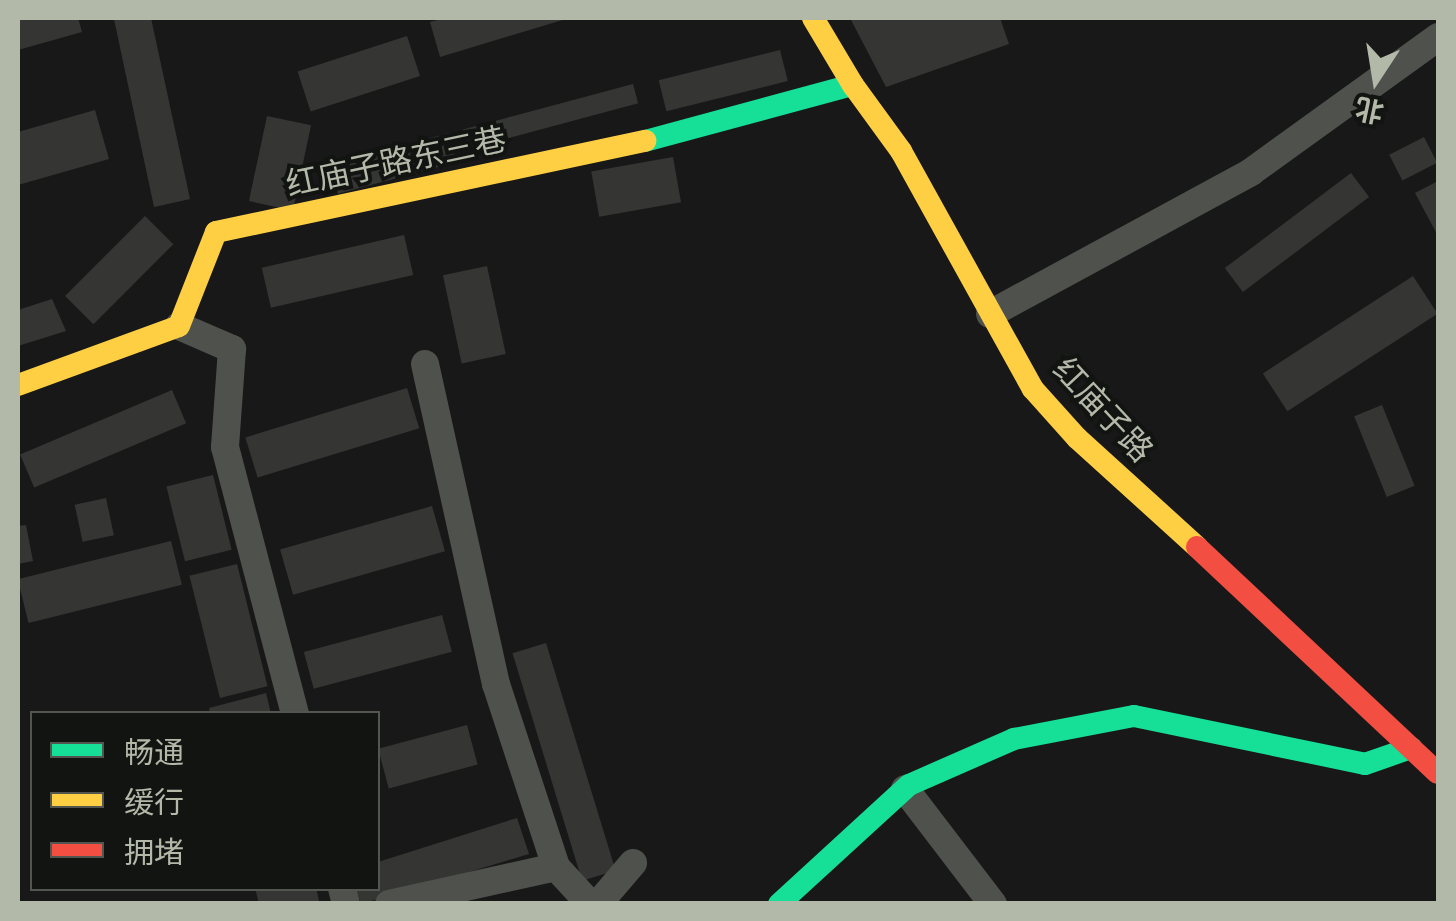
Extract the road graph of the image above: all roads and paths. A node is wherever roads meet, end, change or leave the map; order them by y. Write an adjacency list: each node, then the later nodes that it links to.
1 (813, 18): 4 (street, 红庙子路)
2 (1431, 18): 3 (street)
3 (1438, 36): 5 (street)
4 (853, 86): 5 (street, 红庙子路); 6 (street, 红庙子路东三巷)
5 (990, 314): 10 (street, 红庙子路)
6 (179, 326): 8 (street); 9 (street)
7 (426, 364): 14 (street)
8 (18, 385)
9 (295, 711)
10 (1411, 748): 11 (street, 红庙子路); 12 (street)
11 (1438, 773)
12 (904, 788): 17 (street); 18 (street)
13 (632, 863): 16 (street)
14 (556, 868): 15 (street); 16 (street)
15 (389, 904)
16 (594, 904)
17 (780, 904)
18 (992, 904)

